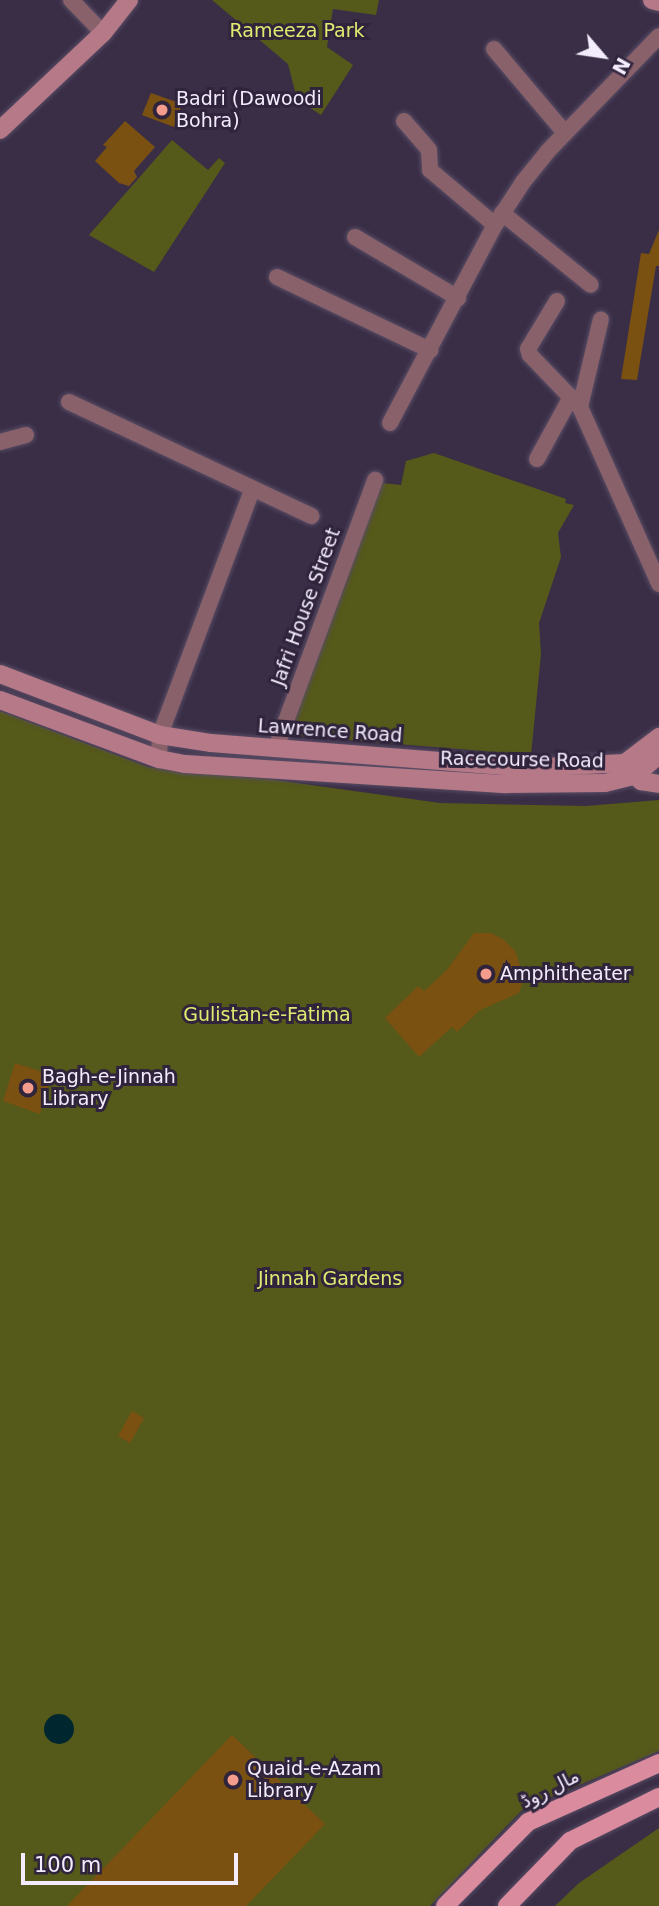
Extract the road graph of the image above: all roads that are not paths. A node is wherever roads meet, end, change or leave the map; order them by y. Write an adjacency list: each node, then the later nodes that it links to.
1 (71, 0): 5 (street)
2 (129, 0): 5 (main road)
3 (652, 0): 4 (main road)
4 (659, 2)
5 (103, 33): 9 (main road)
6 (659, 36): 10 (street)
7 (494, 49): 10 (street)
8 (404, 121): 11 (street)
9 (0, 130)
10 (565, 133): 11 (street)
11 (499, 219): 14 (street); 15 (street)
12 (355, 237): 15 (street)
13 (277, 277): 18 (street)
14 (591, 285)
15 (458, 298): 18 (street)
16 (557, 301): 20 (street)
17 (601, 319): 20 (street)
18 (430, 350): 21 (street)
19 (69, 402): 26 (street)
20 (576, 402): 24 (street); 28 (street)
21 (390, 423)
22 (26, 435): 23 (street)
23 (0, 442)
24 (537, 459)
25 (375, 480): 33 (street, Jafri House Street)
26 (252, 490): 27 (street); 31 (street)
27 (311, 516)
28 (659, 584)
29 (0, 674): 31 (main road, Lawrence Road)
30 (0, 700): 35 (main road, Racecourse Road)
31 (160, 734): 33 (main road, Lawrence Road); 35 (street)
32 (659, 737): 36 (main road)
33 (276, 748): 36 (main road, Lawrence Road)
34 (659, 757): 36 (main road)
35 (159, 759): 36 (main road, Racecourse Road)
36 (630, 770): 37 (main road, Lawrence Road)
37 (659, 784)
38 (659, 1763): 40 (main road, مال روڈ)
39 (659, 1797): 41 (main road)
40 (445, 1906)
41 (507, 1906)

